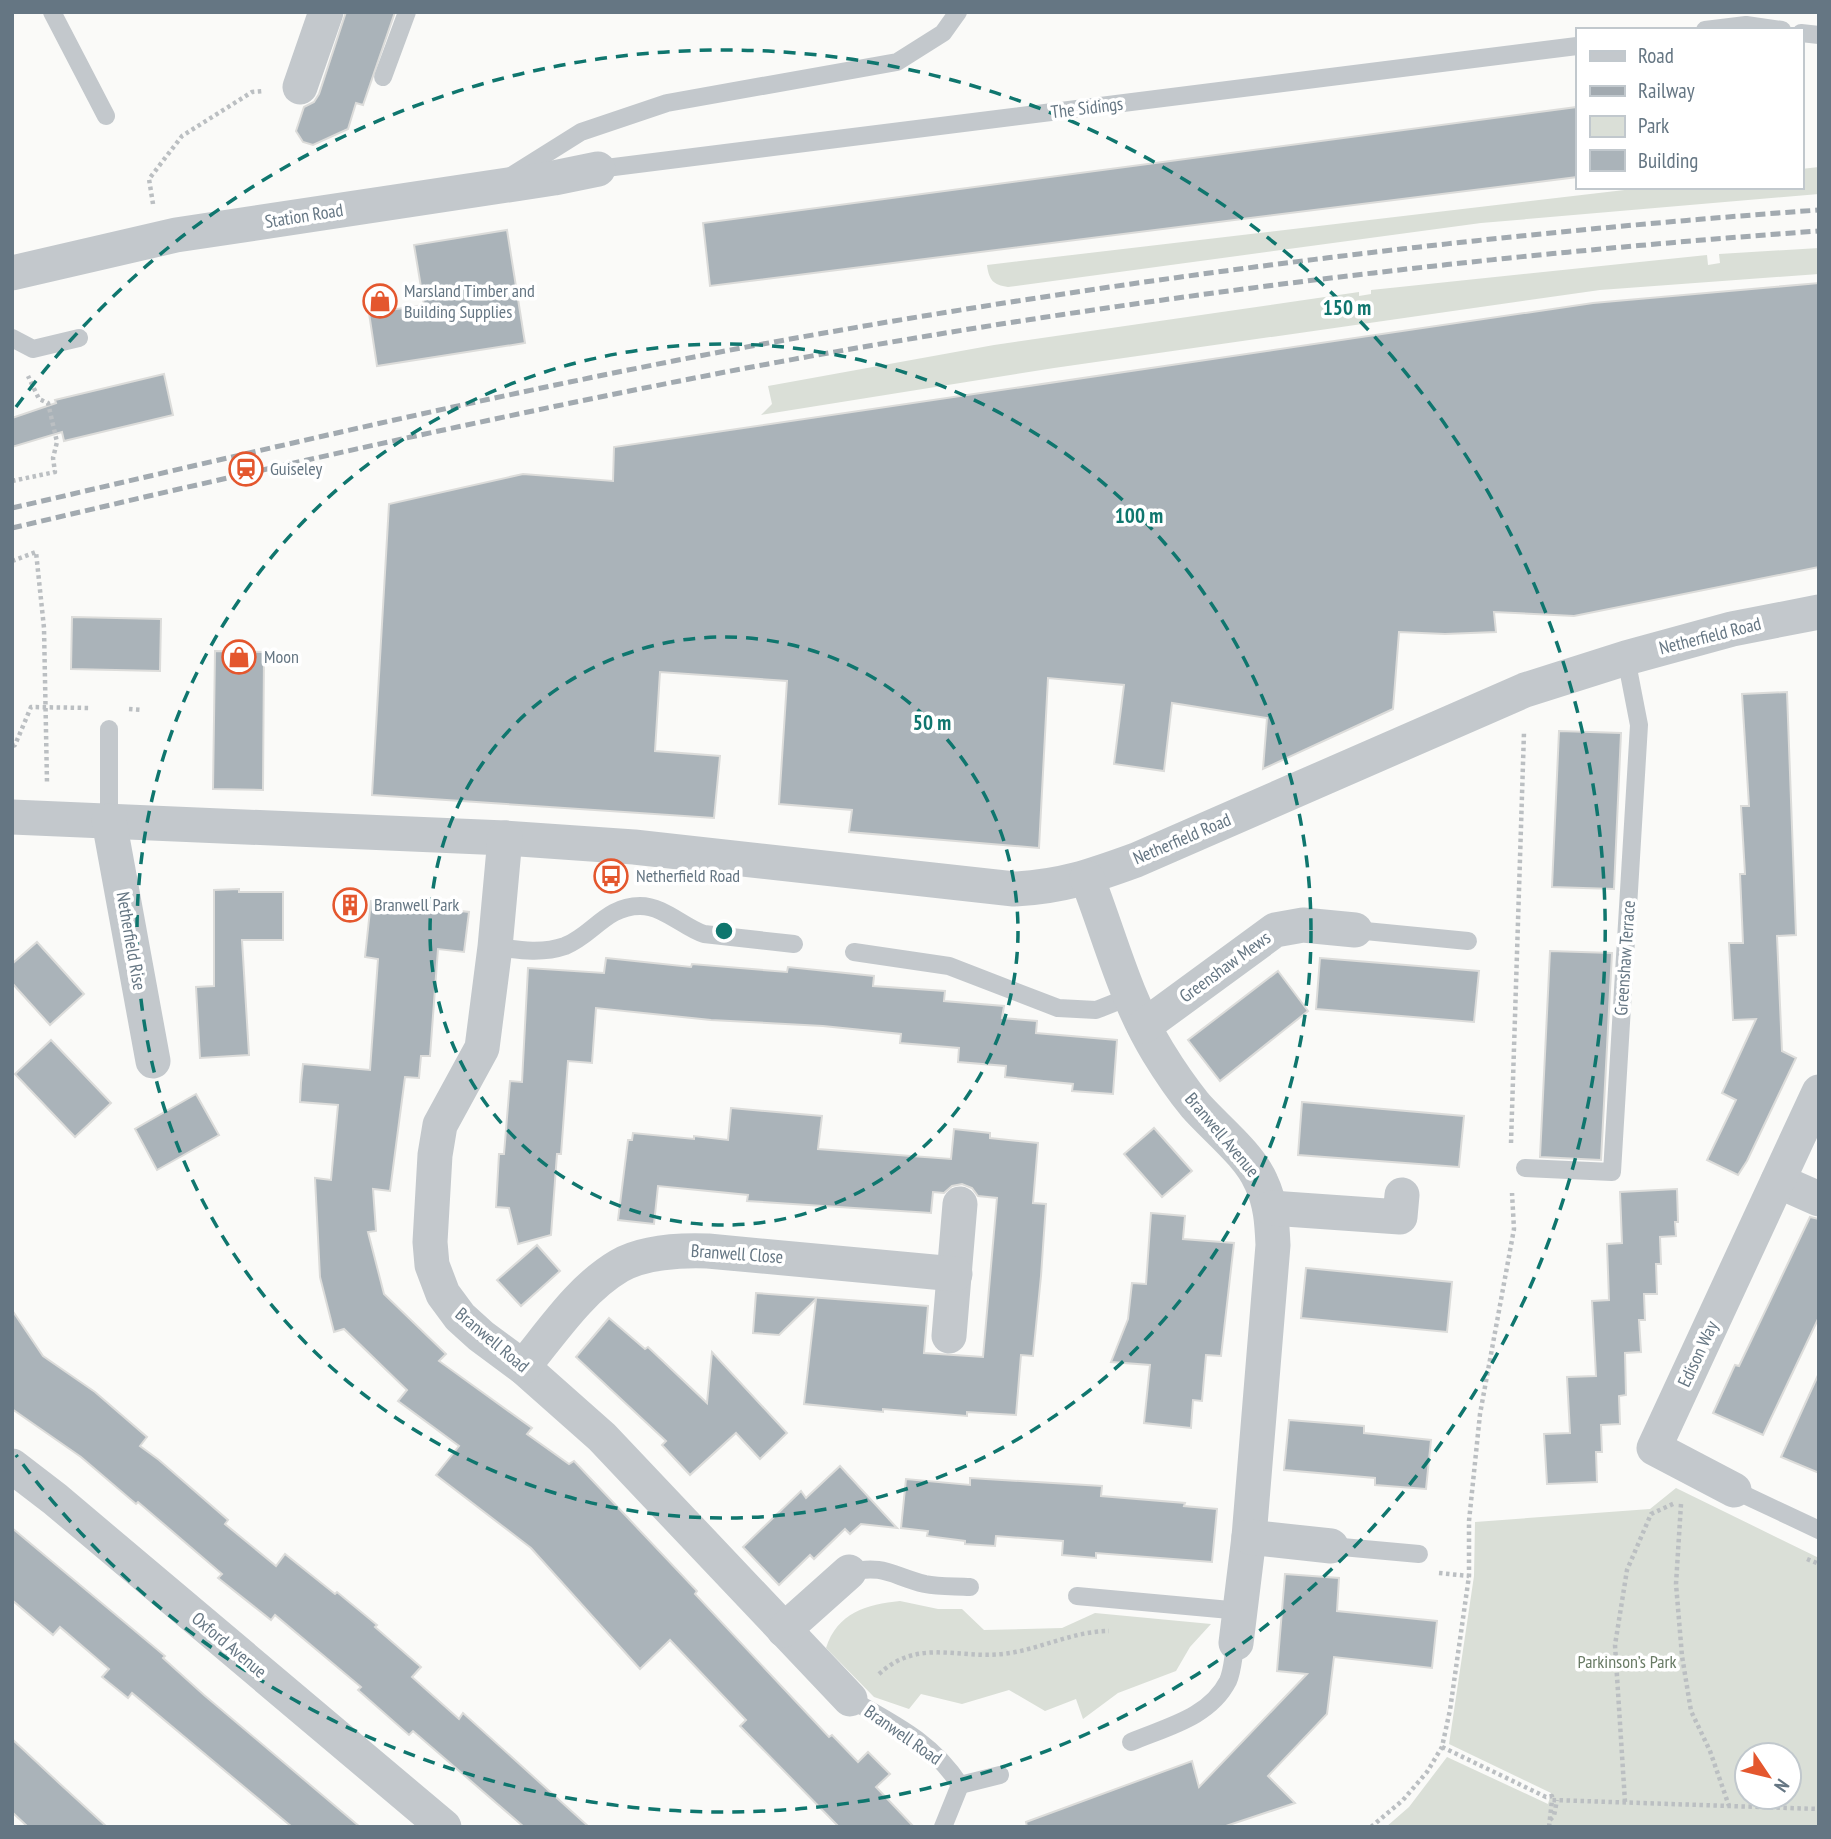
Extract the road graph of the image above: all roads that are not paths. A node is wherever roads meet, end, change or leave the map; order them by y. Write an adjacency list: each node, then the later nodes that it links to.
1 (52, 12): 10 (lane)
2 (326, 12): 9 (street)
3 (407, 12): 8 (lane)
4 (958, 12): 12 (lane)
5 (1719, 28): 6 (lane)
6 (1770, 28)
7 (1576, 46): 11 (lane, The Sidings)
8 (383, 78)
9 (300, 87)
10 (106, 116)
11 (598, 169): 12 (street, Station Road)
12 (494, 187): 13 (street, Station Road)
13 (12, 274)
14 (12, 338): 15 (lane)
15 (79, 338)
16 (1819, 612): 17 (street, Netherfield Road)
17 (1626, 658): 22 (street, Netherfield Road); 31 (lane, Greenshaw Terrace)
18 (109, 729): 20 (lane)
19 (12, 817): 20 (street, Netherfield Road)
20 (109, 821): 21 (street, Netherfield Road); 29 (street, Netherfield Rise)
21 (505, 838): 22 (street, Netherfield Road); 26 (street, Branwell Road)
22 (1087, 878): 28 (street, Branwell Avenue)
23 (1355, 930): 24 (lane); 28 (street, Greenshaw Mews)
24 (1468, 940)
25 (794, 944): 26 (lane)
26 (495, 947): 39 (street, Branwell Road)
27 (854, 952): 28 (lane)
28 (1137, 1012): 36 (street, Branwell Avenue)
29 (153, 1061)
30 (1819, 1092): 32 (street, Edison Way)
31 (1525, 1168)
32 (1778, 1181): 34 (street); 41 (street, Edison Way)
33 (1402, 1195): 36 (street)
34 (1819, 1199)
35 (960, 1204): 37 (street)
36 (1270, 1208): 43 (street, Branwell Avenue)
37 (954, 1274): 38 (street); 39 (street, Branwell Close)
38 (949, 1336)
39 (523, 1367): 50 (street, Branwell Road)
40 (12, 1466): 55 (street, Oxford Avenue)
41 (1734, 1490): 42 (lane, Edison Way)
42 (1819, 1530)
43 (1249, 1537): 44 (street); 49 (street, Branwell Avenue)
44 (1331, 1546): 45 (lane)
45 (1419, 1554)
46 (849, 1572): 47 (lane); 50 (street)
47 (970, 1587)
48 (1077, 1596): 49 (lane)
49 (1238, 1627): 52 (lane, Branwell Avenue)
50 (784, 1630): 51 (street, Branwell Road)
51 (850, 1699): 54 (lane, Branwell Road)
52 (1131, 1742)
53 (1000, 1775): 54 (lane)
54 (960, 1785): 56 (lane)
55 (444, 1827)
56 (943, 1827)

